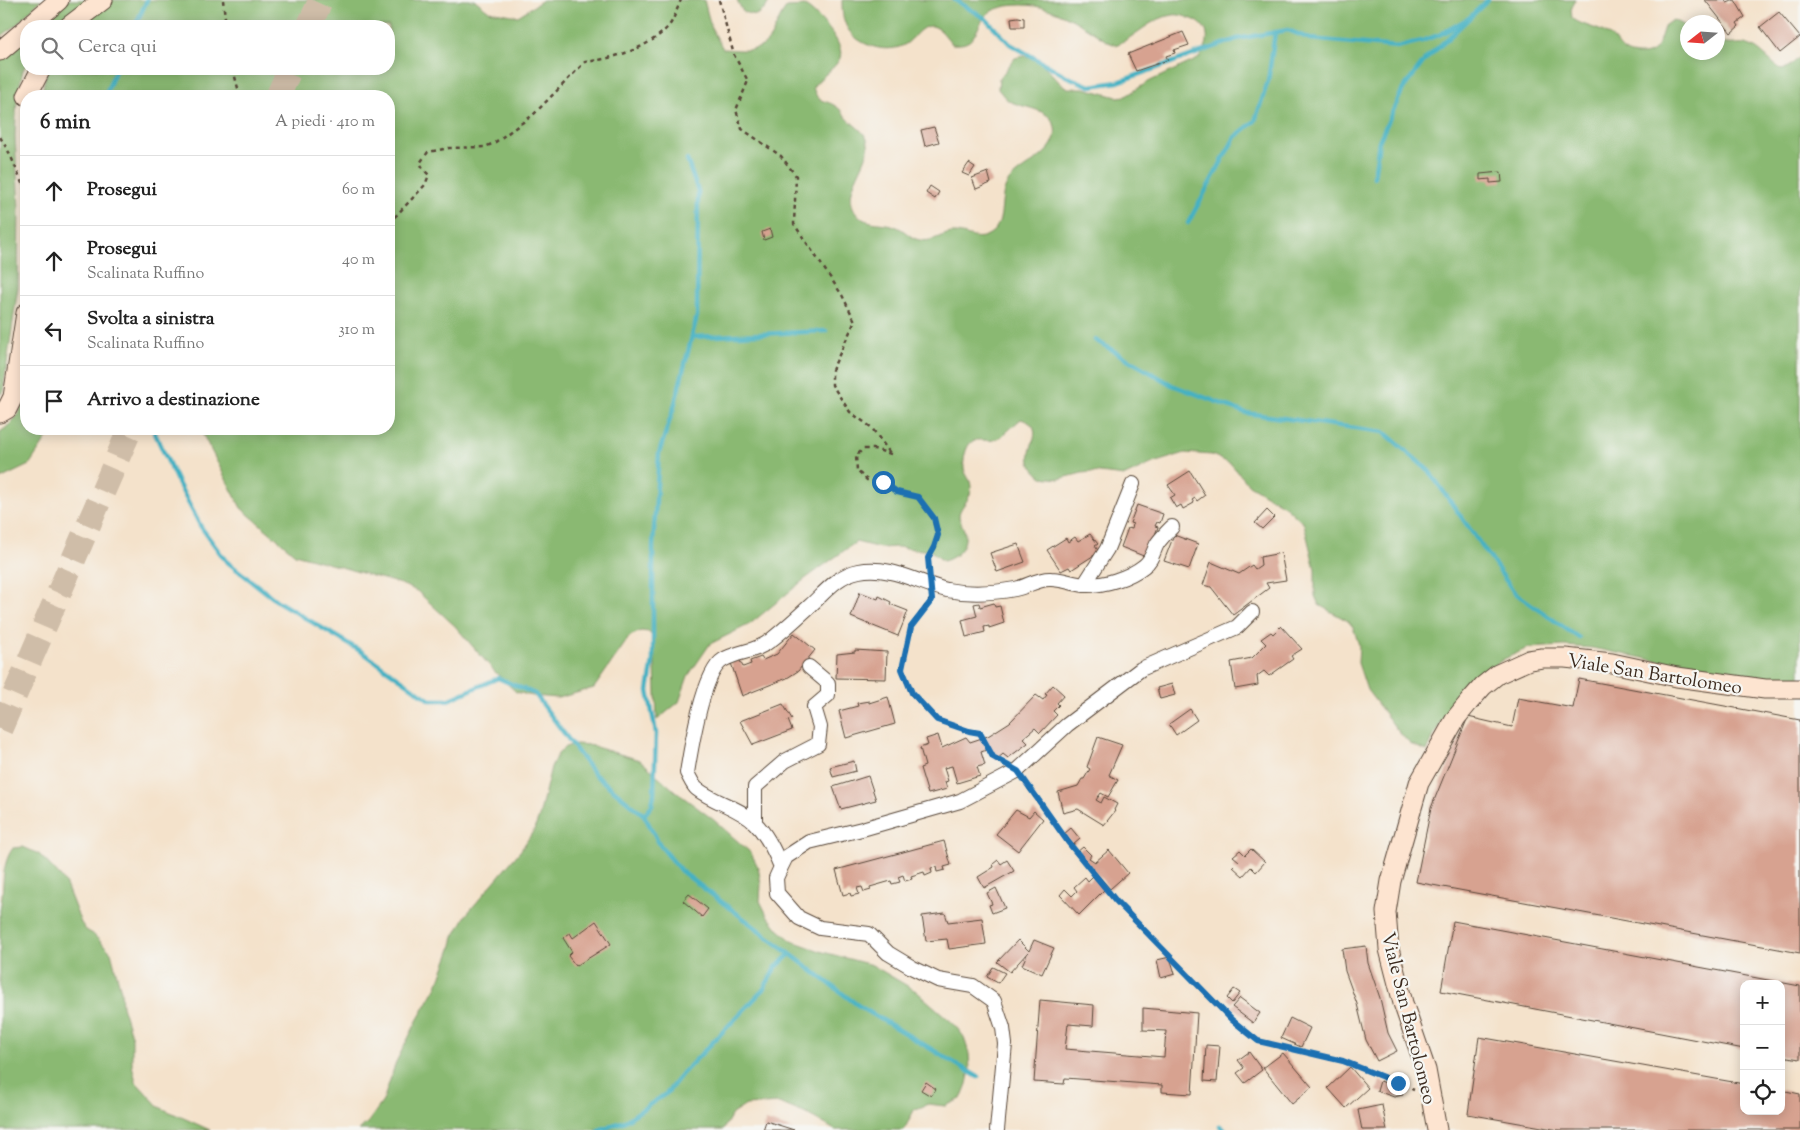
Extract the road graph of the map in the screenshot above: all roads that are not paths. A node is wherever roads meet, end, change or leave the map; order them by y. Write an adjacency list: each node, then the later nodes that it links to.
1 (59, 0): 3 (main road)
2 (103, 0): 4 (main road)
3 (36, 20)
4 (77, 20)
5 (20, 34): 6 (main road)
6 (0, 51)
7 (38, 75): 8 (main road)
8 (30, 90)
9 (20, 352): 10 (main road)
10 (0, 412)
11 (1133, 484): 13 (street)
12 (1172, 527): 13 (street)
13 (1084, 585): 17 (street)
14 (1252, 612): 18 (street)
15 (808, 667): 17 (street)
16 (1800, 689): 20 (main road, Viale San Bartolomeo)
17 (755, 823): 18 (street)
18 (781, 867): 19 (street)
19 (997, 1130)
20 (1437, 1130)

